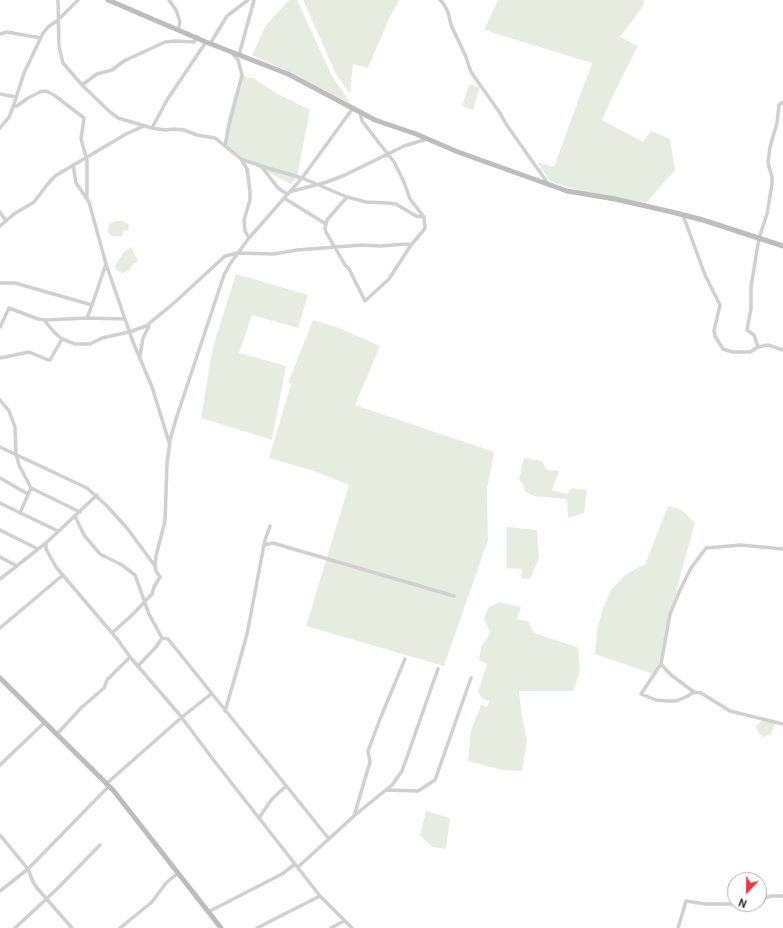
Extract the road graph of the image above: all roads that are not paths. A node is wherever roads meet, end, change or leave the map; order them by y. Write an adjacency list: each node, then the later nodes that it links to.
1 (58, 0): 8 (street)
2 (78, 0): 8 (street)
3 (108, 0): 9 (street)
4 (169, 0): 9 (street)
5 (248, 0): 13 (street)
6 (254, 0): 15 (street)
7 (440, 0): 35 (street)
8 (58, 20): 12 (street); 16 (street)
9 (178, 30): 11 (street)
10 (0, 34): 12 (street)
11 (196, 37): 13 (street); 16 (street)
12 (41, 38): 18 (street)
13 (208, 43): 14 (street); 25 (street)
14 (232, 52): 15 (street); 27 (street)
15 (239, 55): 21 (street)
16 (82, 85): 23 (street)
17 (0, 94): 18 (street)
18 (16, 97): 20 (street)
19 (783, 102): 46 (street)
20 (14, 105): 24 (street); 29 (street)
21 (353, 108): 22 (street); 33 (street)
22 (360, 112): 26 (street); 28 (street)
23 (144, 126): 25 (street); 29 (street)
24 (0, 128)
25 (152, 128): 27 (street)
26 (428, 139): 28 (street); 35 (street)
27 (225, 146): 30 (street)
28 (388, 154): 34 (street); 41 (street)
29 (86, 157): 31 (street); 38 (street)
30 (241, 159): 32 (street); 45 (street)
31 (74, 165): 38 (street); 42 (street)
32 (261, 166): 33 (street); 36 (street)
33 (302, 178): 34 (street); 36 (street)
34 (318, 184): 36 (street); 37 (street)
35 (549, 185): 40 (street)
36 (286, 195): 43 (street); 45 (street)
37 (347, 197): 41 (street); 43 (street)
38 (87, 198): 51 (street)
39 (0, 212): 42 (street)
40 (683, 215): 46 (street); 61 (street)
41 (424, 217): 47 (street)
42 (6, 221): 44 (street)
43 (326, 224): 49 (street)
44 (0, 226)
45 (249, 238): 50 (street)
46 (759, 238): 48 (street); 61 (street)
47 (411, 245): 49 (street); 49 (street)
48 (783, 246)
49 (335, 248): 50 (street)
50 (238, 254): 57 (street); 66 (street)
51 (106, 264): 53 (street); 55 (street)
52 (0, 283): 53 (street)
53 (92, 305): 54 (street)
54 (87, 318): 55 (street); 56 (street)
55 (125, 319): 59 (street)
56 (44, 320): 58 (street); 60 (street)
57 (151, 323): 59 (street); 63 (street)
58 (0, 327)
59 (129, 332): 60 (street); 63 (street)
60 (62, 339): 64 (street)
61 (758, 347): 62 (street)
62 (783, 350)
63 (140, 357): 66 (street)
64 (0, 358)
65 (0, 400): 68 (street)
66 (170, 445): 86 (street)
67 (0, 447): 68 (street)
68 (16, 454): 70 (street); 72 (street)
69 (0, 478): 71 (street)
70 (31, 488): 71 (street); 74 (street)
71 (28, 494): 75 (street)
72 (97, 496): 74 (street); 86 (street)
73 (0, 503): 75 (street)
74 (80, 512): 76 (street)
75 (20, 513): 79 (street)
76 (75, 516): 79 (street); 90 (street)
77 (270, 526): 81 (street)
78 (0, 530): 82 (street)
79 (58, 531): 80 (street)
80 (46, 543): 82 (street); 87 (street)
81 (264, 545): 89 (street); 103 (street)
82 (38, 548): 85 (street)
83 (783, 549): 96 (street)
84 (0, 557): 85 (street)
85 (17, 566): 88 (street)
86 (155, 566): 90 (street)
87 (63, 575): 91 (street); 92 (street)
88 (0, 579)
89 (454, 596)
90 (145, 602): 92 (street); 93 (street)
91 (0, 628)
92 (112, 633): 94 (street)
93 (162, 638): 97 (street); 102 (street)
94 (130, 657): 97 (street); 107 (street)
95 (405, 659): 112 (street)
96 (661, 664): 101 (street); 101 (street)
97 (138, 666): 104 (street)
98 (438, 668): 111 (street)
99 (0, 678): 105 (street)
100 (471, 678): 111 (street)
101 (694, 692): 106 (street)
102 (212, 694): 103 (street); 104 (street)
103 (225, 711): 110 (street)
104 (182, 717): 109 (street); 113 (street)
105 (44, 722): 107 (street); 108 (street)
106 (783, 724)
107 (57, 734): 109 (street)
108 (0, 765)
109 (108, 785): 118 (street); 119 (street)
110 (286, 786): 113 (street); 115 (street)
111 (386, 790): 112 (street)
112 (354, 816): 115 (street)
113 (259, 818): 117 (street)
114 (0, 835): 118 (street)
115 (329, 839): 117 (street)
116 (100, 845): 124 (street)
117 (297, 866): 121 (street); 126 (street)
118 (28, 869): 120 (street); 124 (street)
119 (178, 873): 126 (street); 132 (street)
120 (0, 891)
121 (320, 896): 127 (street); 134 (street)
122 (783, 896): 123 (street)
123 (767, 897)
124 (47, 899): 128 (street); 129 (street)
125 (727, 903): 137 (street)
126 (208, 912): 133 (street)
127 (344, 921): 135 (street); 136 (street)
128 (67, 922): 130 (street); 131 (street)
129 (15, 928)
130 (67, 928)
131 (72, 928)
132 (120, 928)
133 (221, 928)
134 (257, 928)
135 (331, 928)
136 (352, 928)
137 (678, 928)

